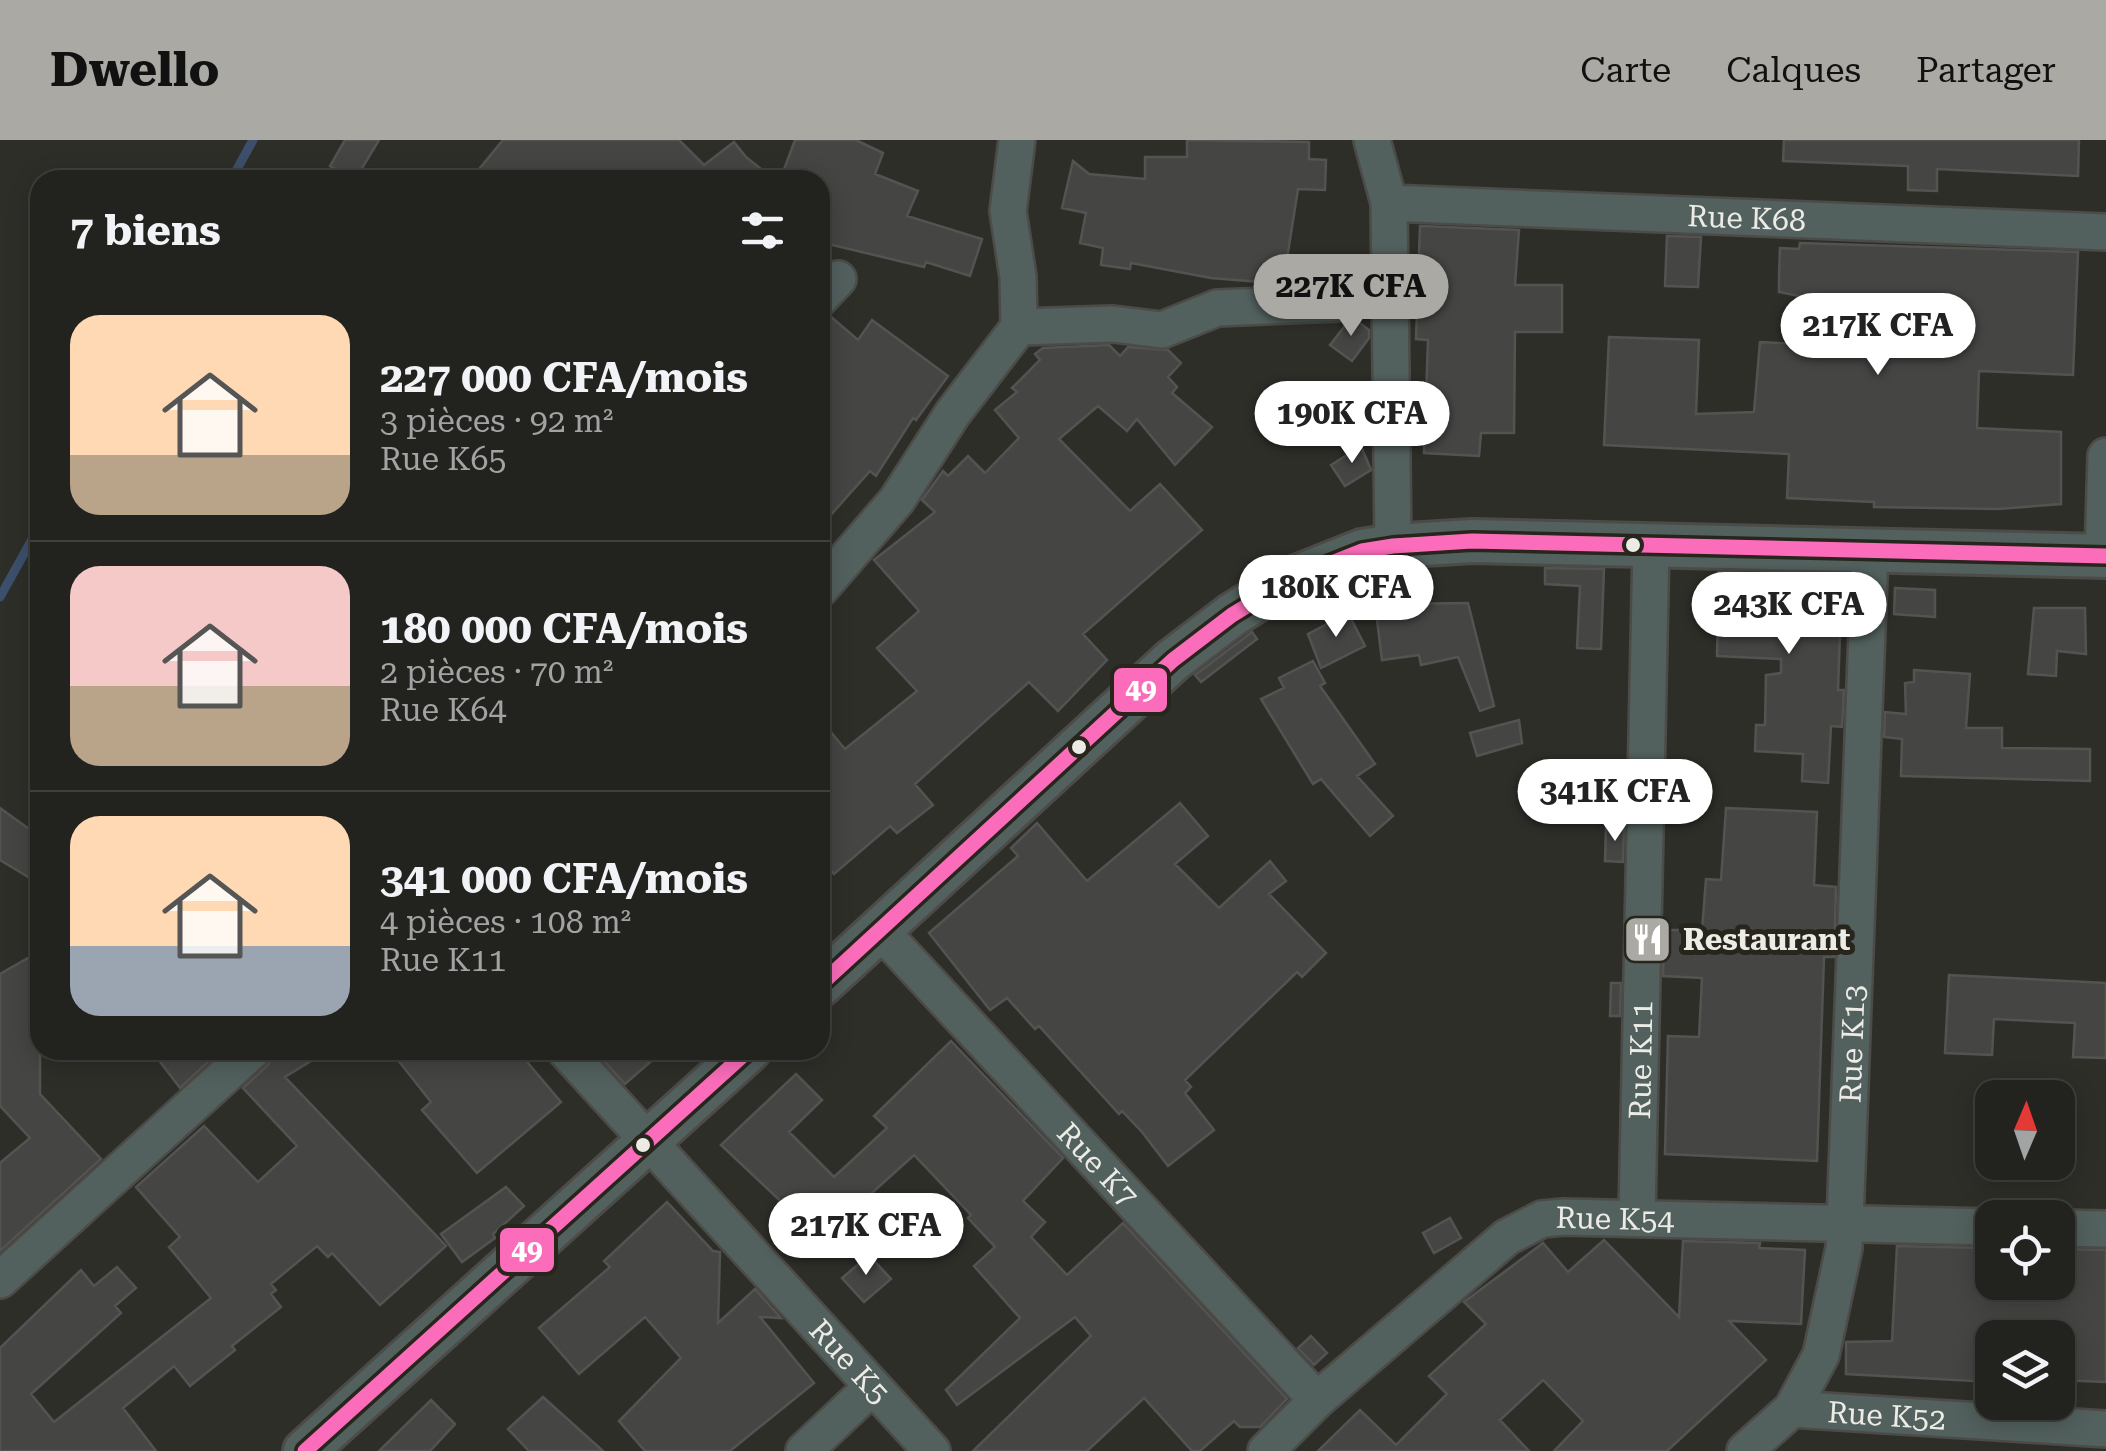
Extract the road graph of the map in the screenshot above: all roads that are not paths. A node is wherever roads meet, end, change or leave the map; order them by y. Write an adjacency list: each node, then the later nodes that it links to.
1 (1017, 140): 6 (street)
2 (1372, 140): 3 (street)
3 (1389, 203): 4 (street, Rue K68); 5 (street)
4 (2106, 232)
5 (1390, 287): 6 (street); 9 (street)
6 (1019, 327): 12 (street)
7 (2106, 456): 11 (street)
8 (1651, 545): 9 (street); 10 (street); 19 (street, Rue K11)
9 (1393, 546): 13 (street)
10 (1870, 550): 11 (street); 20 (street, Rue K13)
11 (2104, 556)
12 (830, 577)
13 (880, 930): 14 (street); 26 (street, Rue K7)
14 (830, 976)
15 (242, 1060): 24 (street)
16 (574, 1060): 18 (street, Rue K5)
17 (738, 1060): 18 (street)
18 (648, 1144): 25 (street, Rue K5); 29 (street)
19 (1638, 1215): 20 (street, Rue K54); 26 (street, Rue K54)
20 (1847, 1223): 21 (street, Rue K54); 27 (street, Rue K13)
21 (1975, 1226)
22 (2075, 1229): 23 (street)
23 (2106, 1230)
24 (0, 1280)
25 (872, 1388): 30 (street); 31 (street, Rue K5)
26 (1318, 1400): 32 (street, Rue K54)
27 (1792, 1409): 28 (street, Rue K52); 33 (street, Rue K52)
28 (2106, 1429)
29 (305, 1451)
30 (804, 1451)
31 (932, 1451)
32 (1266, 1451)
33 (1745, 1451)

